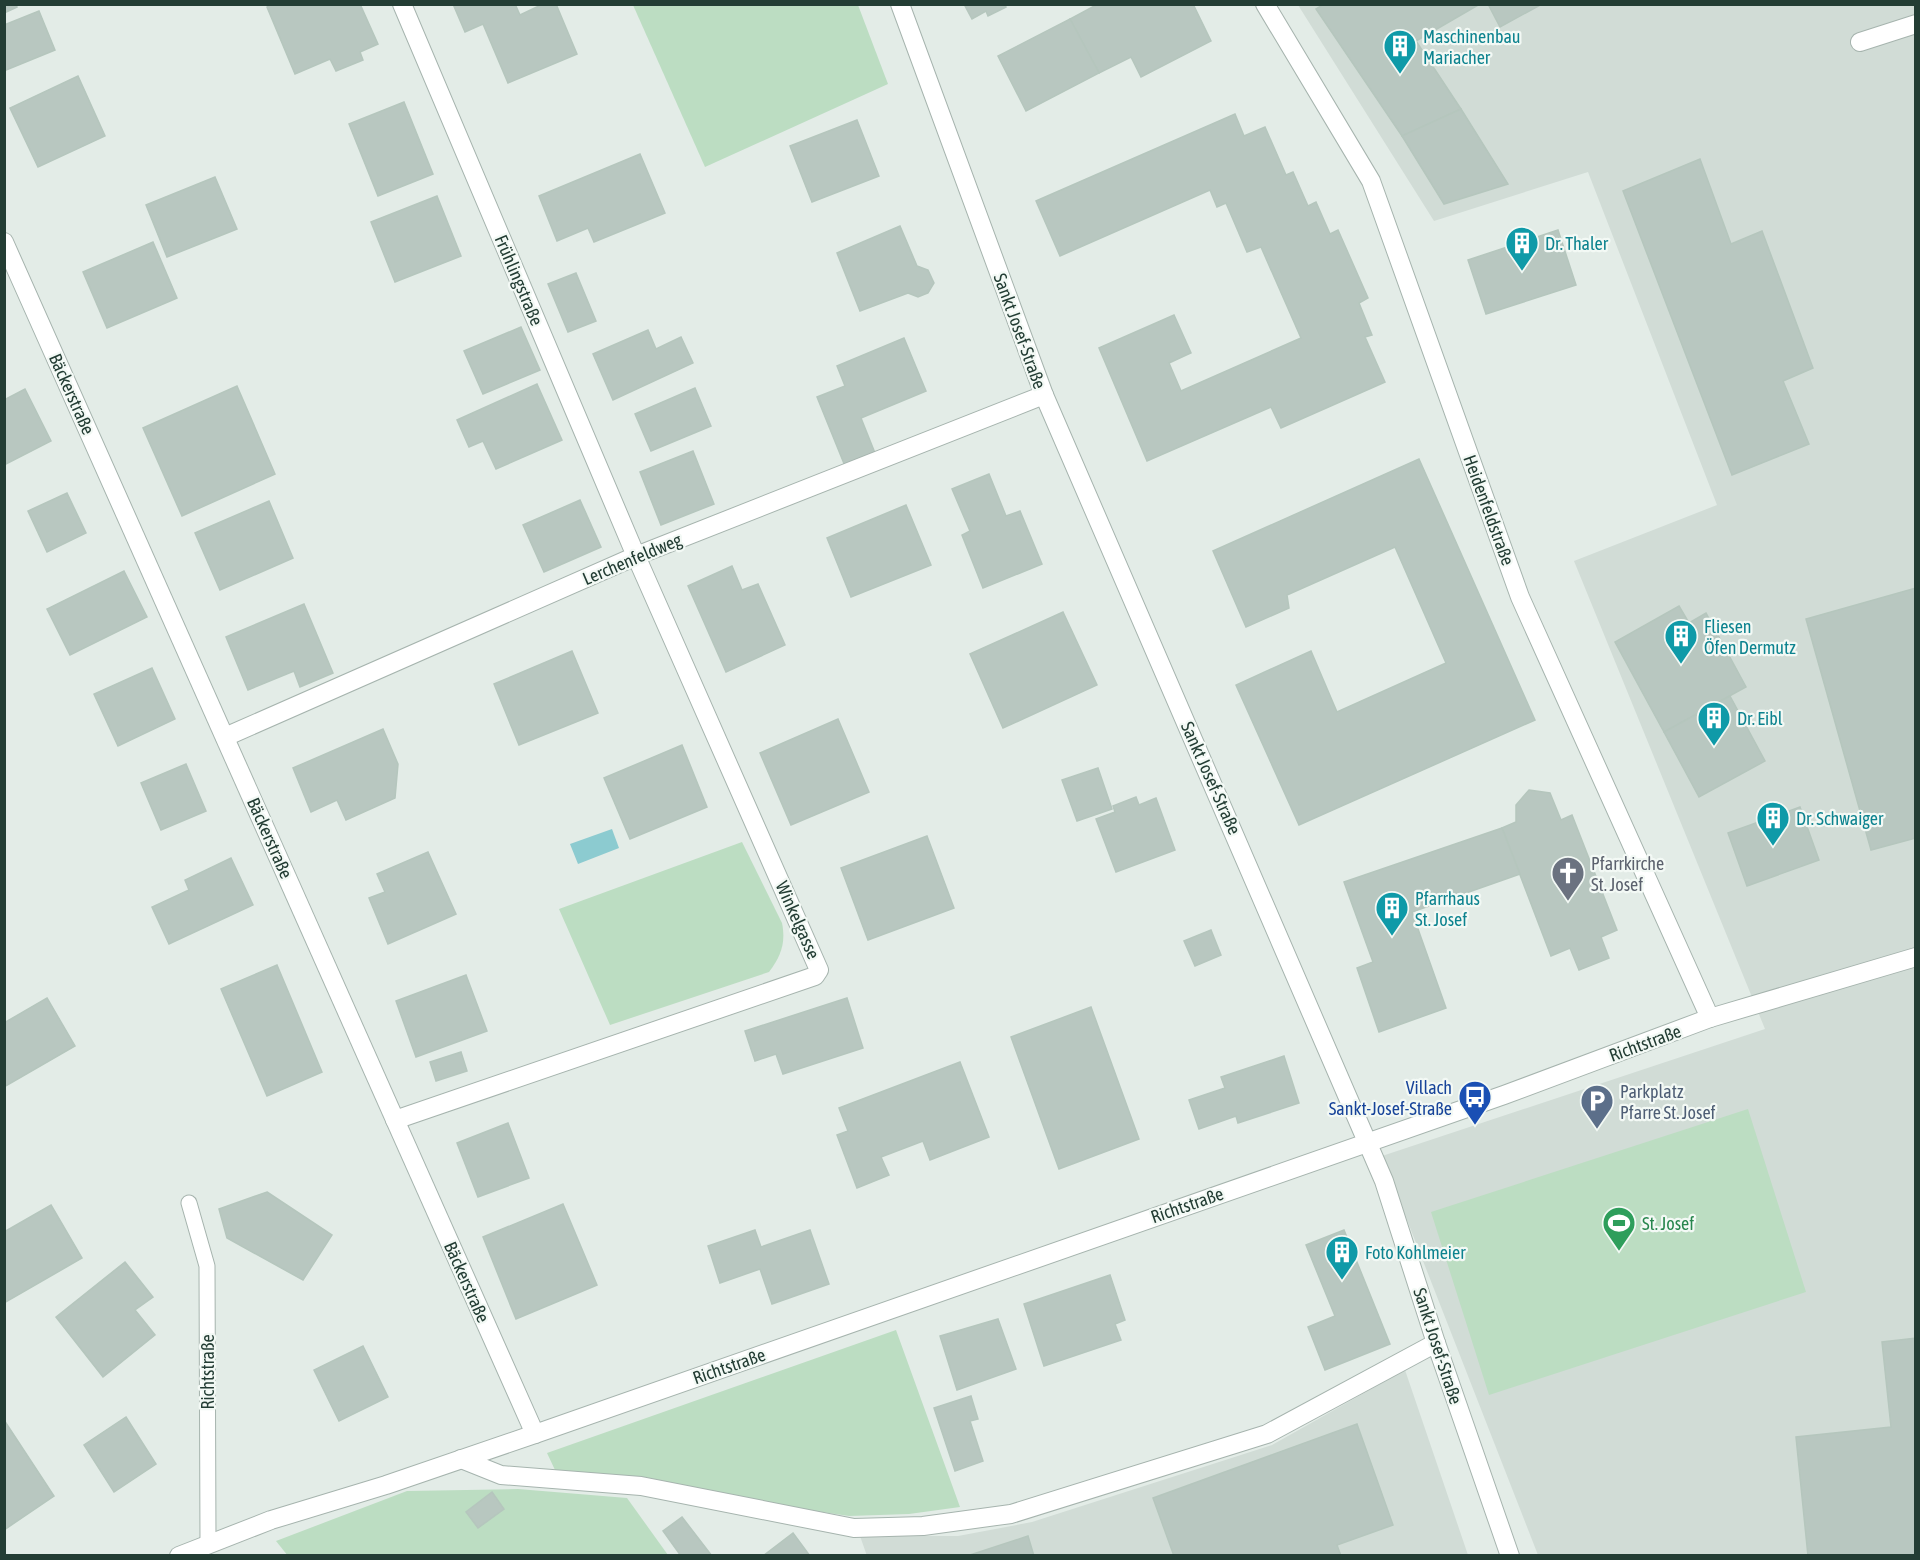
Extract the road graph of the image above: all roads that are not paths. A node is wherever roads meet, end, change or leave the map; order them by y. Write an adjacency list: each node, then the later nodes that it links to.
1 (402, 4): 8 (street, Frühlingstraße)
2 (900, 4): 7 (street, Sankt Josef-Straße)
3 (1265, 4): 11 (street, Heidenfeldstraße)
4 (1916, 24): 5 (street)
5 (1860, 42)
6 (4, 242): 9 (street, Bäckerstraße)
7 (1044, 395): 8 (street, Lerchenfeldweg); 13 (street, Sankt Josef-Straße)
8 (636, 556): 9 (street, Lerchenfeldweg); 12 (street, Winkelgasse)
9 (225, 737): 12 (street, Bäckerstraße)
10 (1916, 957): 11 (street, Richtstraße)
11 (1710, 1018): 13 (street, Richtstraße)
12 (395, 1120): 16 (street, Bäckerstraße)
13 (1368, 1142): 15 (street, Sankt Josef-Straße); 16 (street, Richtstraße)
14 (189, 1203): 18 (lane, Richtstraße)
15 (1436, 1343): 17 (street); 20 (street, Sankt Josef-Straße)
16 (535, 1434): 17 (street, Richtstraße)
17 (461, 1459): 18 (street, Richtstraße)
18 (208, 1543): 19 (street, Richtstraße)
19 (179, 1556)
20 (1510, 1556)

